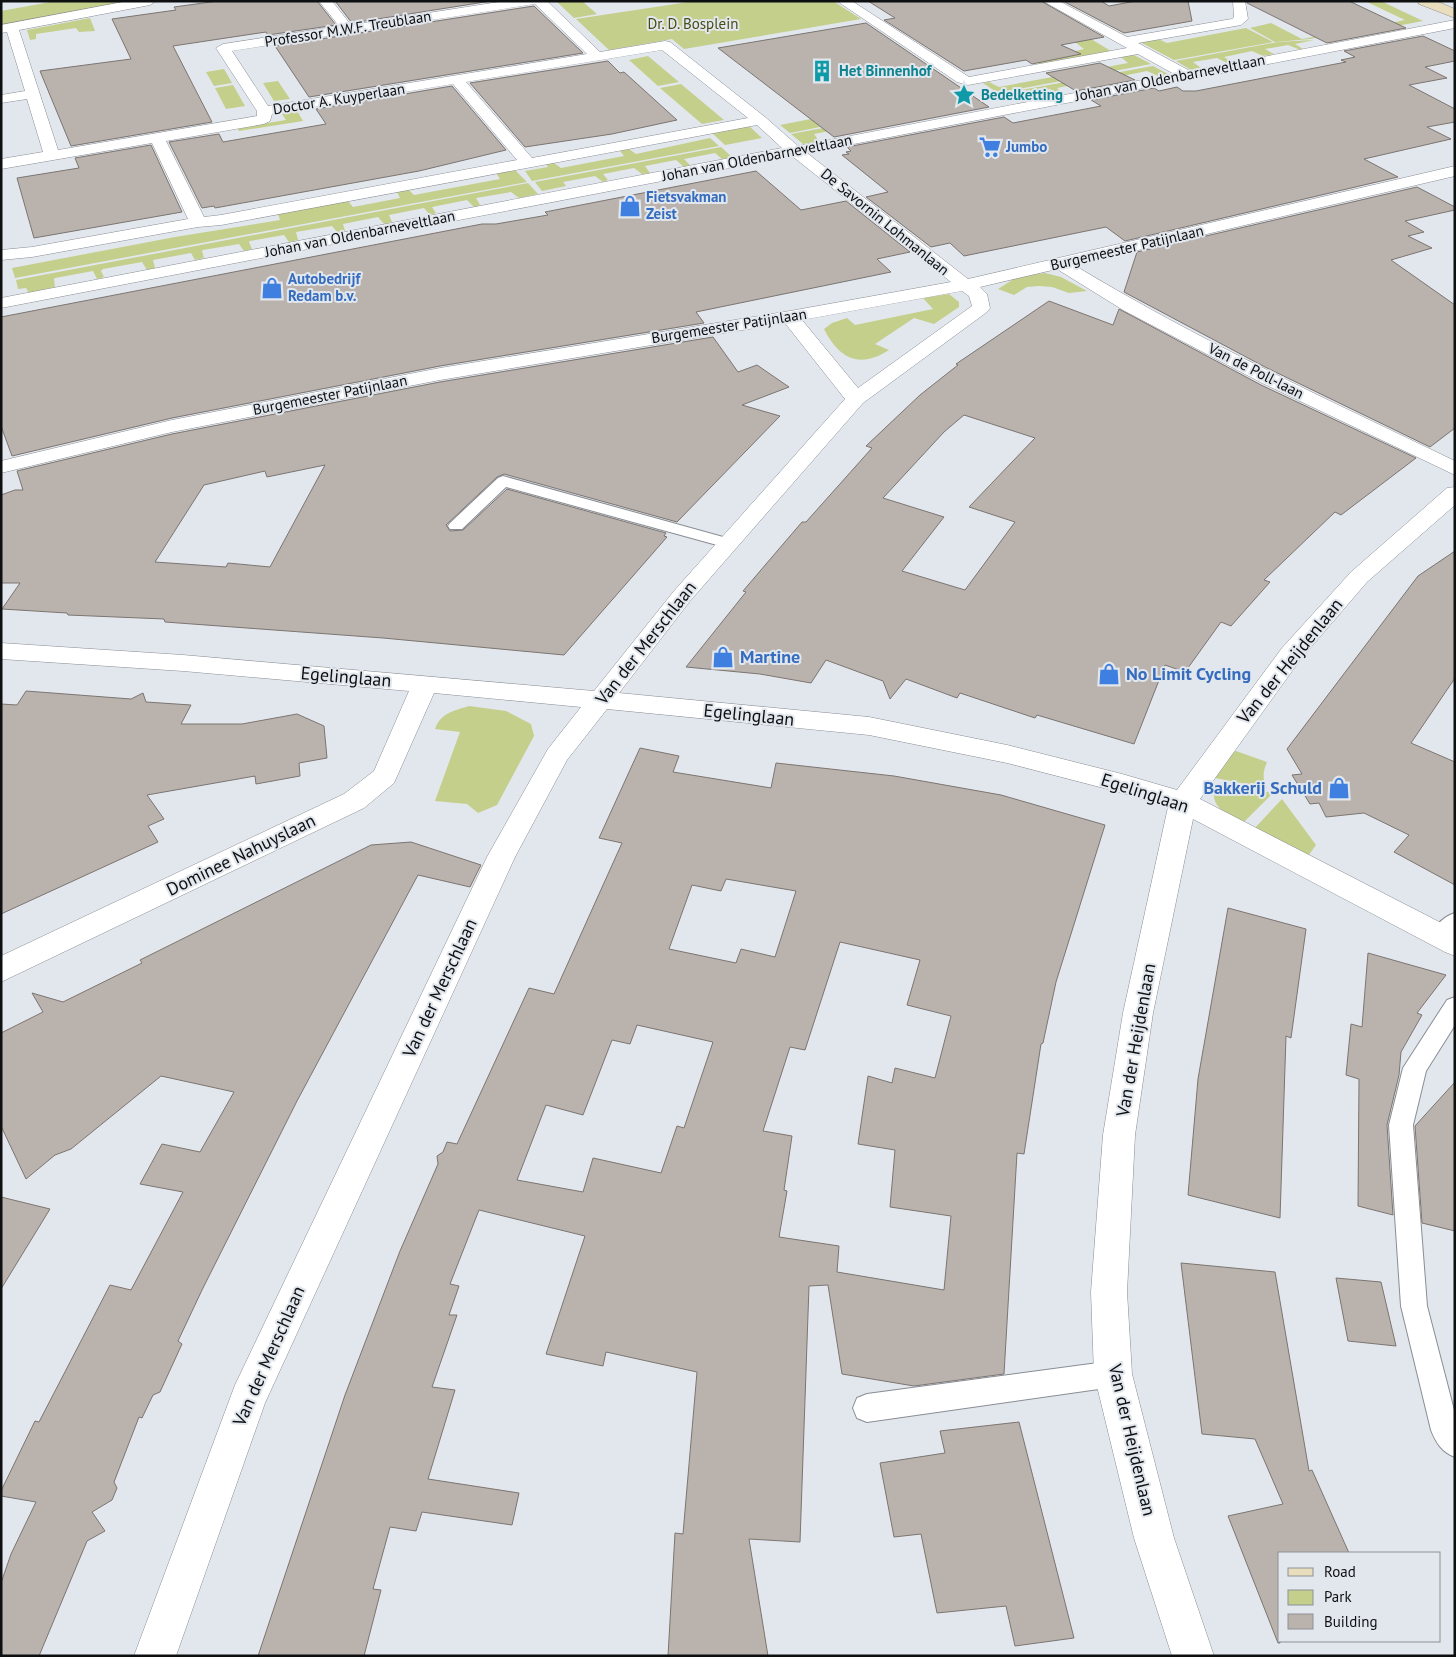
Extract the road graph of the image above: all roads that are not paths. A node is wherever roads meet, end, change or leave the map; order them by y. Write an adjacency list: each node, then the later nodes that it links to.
1 (150, 1): 11 (street)
2 (326, 1): 12 (street)
3 (532, 1): 12 (street, Professor M.W.F. Treublaan)
4 (539, 1): 16 (street)
5 (843, 1): 15 (street)
6 (1049, 1): 13 (street)
7 (1239, 1): 13 (street)
8 (1424, 1): 9 (street)
9 (1455, 14)
10 (1455, 24): 17 (street, Johan van Oldenbarneveltlaan)
11 (7, 28): 19 (street)
12 (348, 29): 21 (street, Professor M.W.F. Treublaan)
13 (1124, 42): 15 (street)
14 (666, 45): 16 (street, Doctor A. Kuyperlaan); 22 (street, De Savornin Lohmanlaan)
15 (1140, 50): 17 (street)
16 (597, 56): 18 (street, Doctor A. Kuyperlaan)
17 (1186, 75): 24 (street, Johan van Oldenbarneveltlaan)
18 (456, 80): 21 (street, Doctor A. Kuyperlaan); 26 (street)
19 (34, 94): 20 (street); 25 (street)
20 (1, 99)
21 (264, 111): 23 (street, Doctor A. Kuyperlaan)
22 (760, 120): 24 (street, De Savornin Lohmanlaan); 26 (street)
23 (157, 138): 25 (street, Doctor A. Kuyperlaan); 29 (street)
24 (795, 150): 32 (street, De Savornin Lohmanlaan); 33 (street, Johan van Oldenbarneveltlaan)
25 (52, 156): 27 (street, Doctor A. Kuyperlaan)
26 (528, 163): 29 (street)
27 (1, 164)
28 (1455, 171): 31 (street, Burgemeester Patijnlaan)
29 (198, 222): 30 (street)
30 (2, 253)
31 (1061, 264): 32 (street, Burgemeester Patijnlaan); 37 (street, Van de Poll-laan)
32 (965, 285): 34 (street, Burgemeester Patijnlaan); 35 (street, Van der Merschlaan)
33 (1, 303)
34 (790, 316): 35 (street); 36 (street, Burgemeester Patijnlaan)
35 (856, 399): 40 (street, Van der Merschlaan)
36 (1, 467)
37 (1455, 469)
38 (1448, 507): 44 (street, Van der Heijdenlaan)
39 (456, 526): 40 (lane)
40 (728, 543): 43 (street, Van der Merschlaan)
41 (1, 650): 42 (street, Egelinglaan)
42 (425, 684): 43 (street, Egelinglaan); 46 (street, Dominee Nahuyslaan)
43 (601, 700): 44 (street, Egelinglaan); 51 (street, Van der Merschlaan)
44 (1183, 802): 45 (street, Egelinglaan); 48 (street, Van der Heijdenlaan)
45 (1450, 934)
46 (1, 970)
47 (1455, 1006): 50 (lane)
48 (1113, 1374): 49 (lane); 52 (street, Van der Heijdenlaan)
49 (867, 1408)
50 (1455, 1443)
51 (155, 1656)
52 (1193, 1656)

